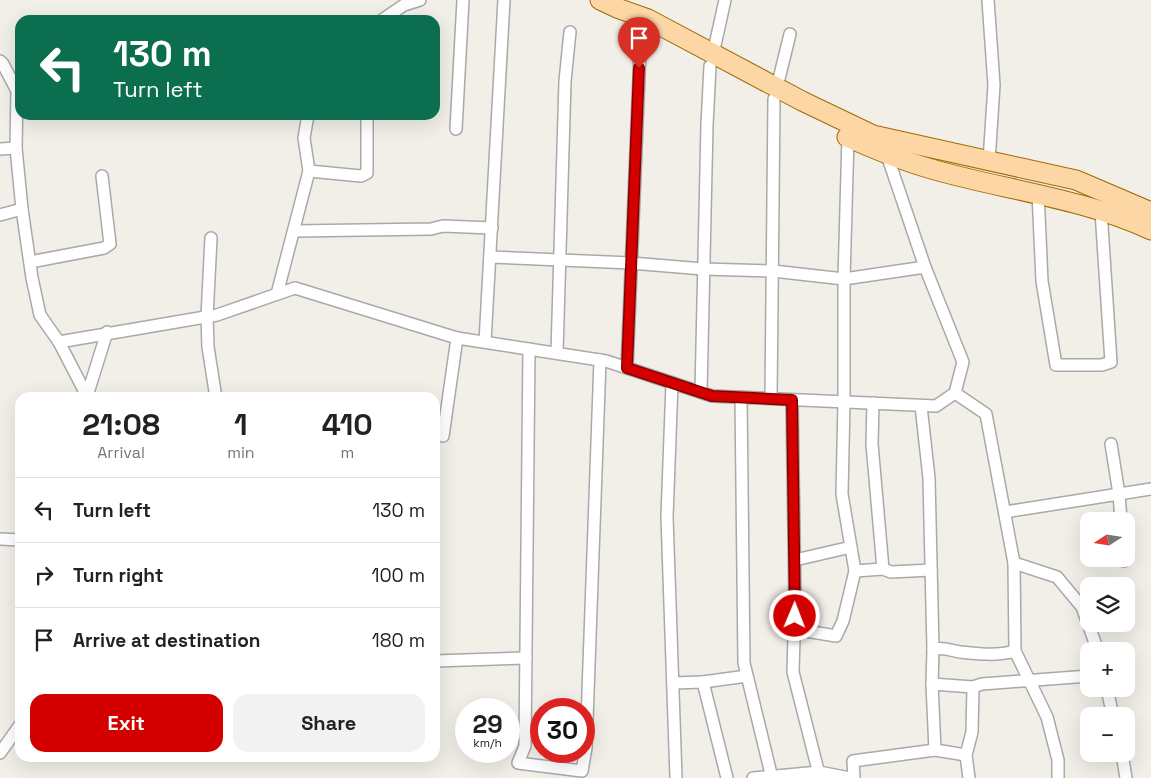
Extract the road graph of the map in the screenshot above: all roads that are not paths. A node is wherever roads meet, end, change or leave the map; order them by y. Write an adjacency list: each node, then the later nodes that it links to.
1 (420, 0): 8 (street)
2 (463, 0): 19 (street)
3 (504, 0): 32 (street)
4 (600, 0): 7 (main road)
5 (725, 0): 12 (street)
6 (988, 0): 24 (street)
7 (617, 8): 9 (main road); 12 (main road)
8 (390, 15)
9 (641, 28): 12 (main road); 39 (street)
10 (570, 32): 37 (street)
11 (790, 34): 15 (street)
12 (712, 60): 15 (main road); 41 (street)
13 (0, 61): 14 (street)
14 (15, 89)
15 (775, 93): 20 (main road); 24 (main road); 42 (street)
16 (16, 120): 21 (street)
17 (307, 120): 25 (street)
18 (367, 120): 25 (street)
19 (456, 129)
20 (848, 137): 23 (main road); 43 (street)
21 (16, 148): 22 (street); 28 (street)
22 (0, 149)
23 (886, 155): 27 (main road); 40 (street)
24 (990, 161): 30 (main road)
25 (309, 171): 34 (street)
26 (102, 176): 38 (street)
27 (1038, 194): 29 (main road); 29 (street)
28 (22, 209): 31 (street); 38 (street)
29 (1101, 211): 33 (main road)
30 (1151, 212)
31 (0, 215)
32 (492, 228): 34 (street); 36 (street)
33 (1151, 230)
34 (294, 231): 44 (street)
35 (211, 238): 45 (street)
36 (490, 257): 37 (street); 49 (street)
37 (560, 259): 39 (street); 51 (street)
38 (30, 262): 48 (street)
39 (631, 263): 41 (street); 53 (street)
40 (925, 267): 43 (street); 59 (street)
41 (703, 269): 42 (street); 58 (street)
42 (772, 271): 43 (street); 61 (street)
43 (844, 279): 63 (street)
44 (277, 294): 45 (street); 47 (street)
45 (207, 317): 46 (street); 57 (street)
46 (107, 332): 48 (street); 56 (street)
47 (457, 338): 49 (street); 66 (street)
48 (58, 342): 55 (street)
49 (485, 342): 50 (street)
50 (529, 349): 51 (street); 84 (street)
51 (556, 353): 52 (street)
52 (600, 360): 53 (street); 84 (street)
53 (627, 368): 54 (street)
54 (672, 383): 58 (street); 90 (street)
55 (84, 392)
56 (89, 392)
57 (215, 392)
58 (701, 392): 60 (street)
59 (955, 392): 65 (street); 70 (street)
60 (741, 397): 61 (street); 86 (street)
61 (771, 398): 62 (street)
62 (792, 400): 63 (street); 75 (street)
63 (844, 402): 64 (street); 74 (street)
64 (873, 404): 65 (street); 77 (street)
65 (921, 406): 78 (street)
66 (443, 436)
67 (1111, 444): 69 (street)
68 (1151, 490): 69 (street)
69 (1119, 494): 70 (street); 71 (street)
70 (1005, 512): 76 (street)
71 (1120, 512)
72 (0, 539): 73 (street)
73 (15, 540)
74 (851, 547): 75 (street); 79 (street)
75 (795, 560): 80 (street)
76 (1014, 563): 81 (street); 83 (street)
77 (883, 569): 78 (street); 79 (street)
78 (931, 570): 82 (street)
79 (855, 571): 80 (street)
80 (794, 629): 98 (street)
81 (1095, 642)
82 (933, 649): 83 (street); 91 (street)
83 (1015, 651): 88 (street)
84 (526, 658): 85 (street)
85 (440, 661)
86 (748, 676): 89 (street); 99 (street)
87 (1080, 677): 88 (street)
88 (1028, 681): 92 (street); 106 (street)
89 (703, 682): 90 (street); 101 (street)
90 (672, 683): 100 (street)
91 (932, 684): 92 (street); 94 (street)
92 (973, 687): 96 (street)
93 (15, 732): 95 (street)
94 (935, 750): 96 (street); 104 (street)
95 (0, 754)
96 (966, 755): 105 (street)
97 (1123, 762): 107 (street)
98 (819, 775): 99 (street); 103 (street)
99 (772, 777): 102 (street)
100 (676, 778)
101 (727, 778)
102 (753, 778)
103 (850, 778)
104 (854, 778)
105 (969, 778)
106 (1058, 778)
107 (1126, 778)

